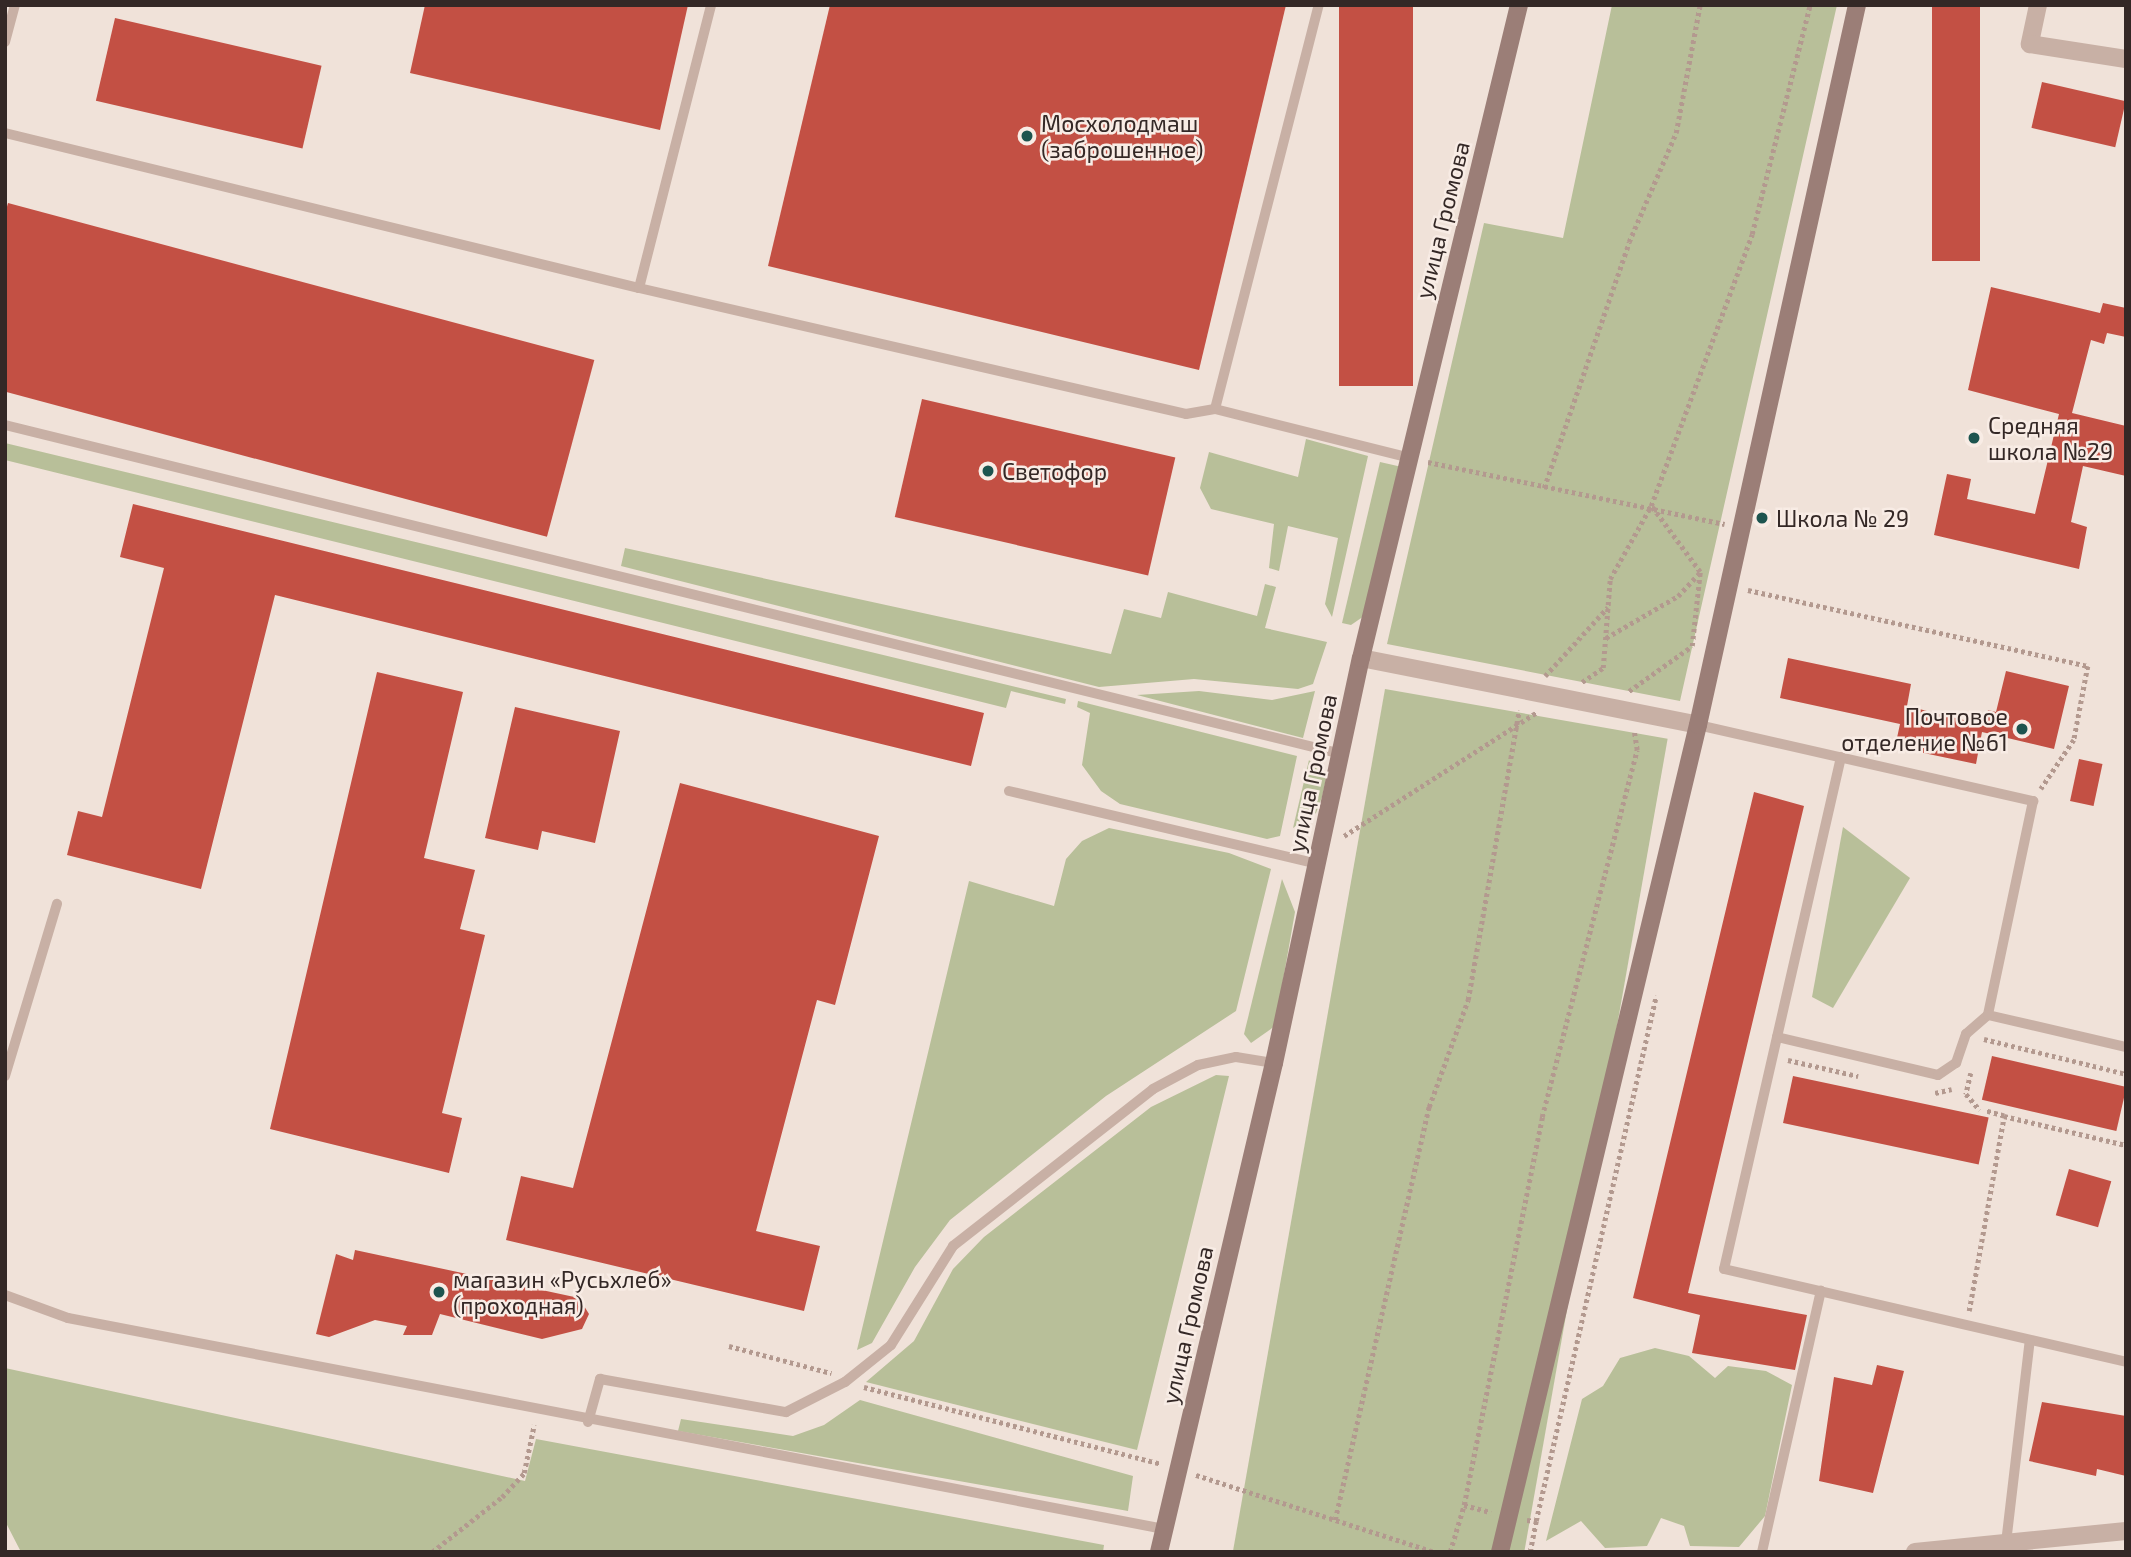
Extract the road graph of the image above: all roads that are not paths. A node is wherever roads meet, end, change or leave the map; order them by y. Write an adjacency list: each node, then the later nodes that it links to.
1 (15, 5): 7 (lane)
2 (710, 5): 10 (lane)
3 (1319, 5): 11 (lane)
4 (1519, 5): 13 (street, улица Громова)
5 (1857, 5): 15 (street)
6 (2038, 5): 8 (street)
7 (5, 42)
8 (2126, 59)
9 (5, 133): 10 (lane)
10 (639, 288): 11 (lane)
11 (1214, 409): 13 (lane)
12 (5, 425): 16 (lane)
13 (1410, 458): 14 (street, улица Громова)
14 (1361, 658): 15 (street); 16 (street, улица Громова)
15 (1698, 725): 17 (lane); 35 (street)
16 (1341, 754): 19 (street, улица Громова)
17 (1840, 757): 21 (lane); 22 (lane)
18 (1009, 791): 19 (lane)
19 (1319, 858): 24 (street, улица Громова)
20 (57, 904): 25 (lane)
21 (1988, 1015): 22 (lane); 23 (lane)
22 (1777, 1037): 26 (lane)
23 (2126, 1047)
24 (1274, 1063): 30 (lane); 31 (street, улица Громова)
25 (5, 1076)
26 (1821, 1291): 28 (lane); 36 (lane)
27 (5, 1295): 30 (lane)
28 (2030, 1340): 29 (lane); 33 (lane)
29 (2126, 1362)
30 (589, 1422): 31 (lane)
31 (1164, 1530): 34 (street, улица Громова)
32 (2126, 1531): 33 (street)
33 (2006, 1543): 37 (street)
34 (1159, 1552)
35 (1500, 1552)
36 (1762, 1552)
37 (1915, 1552)

